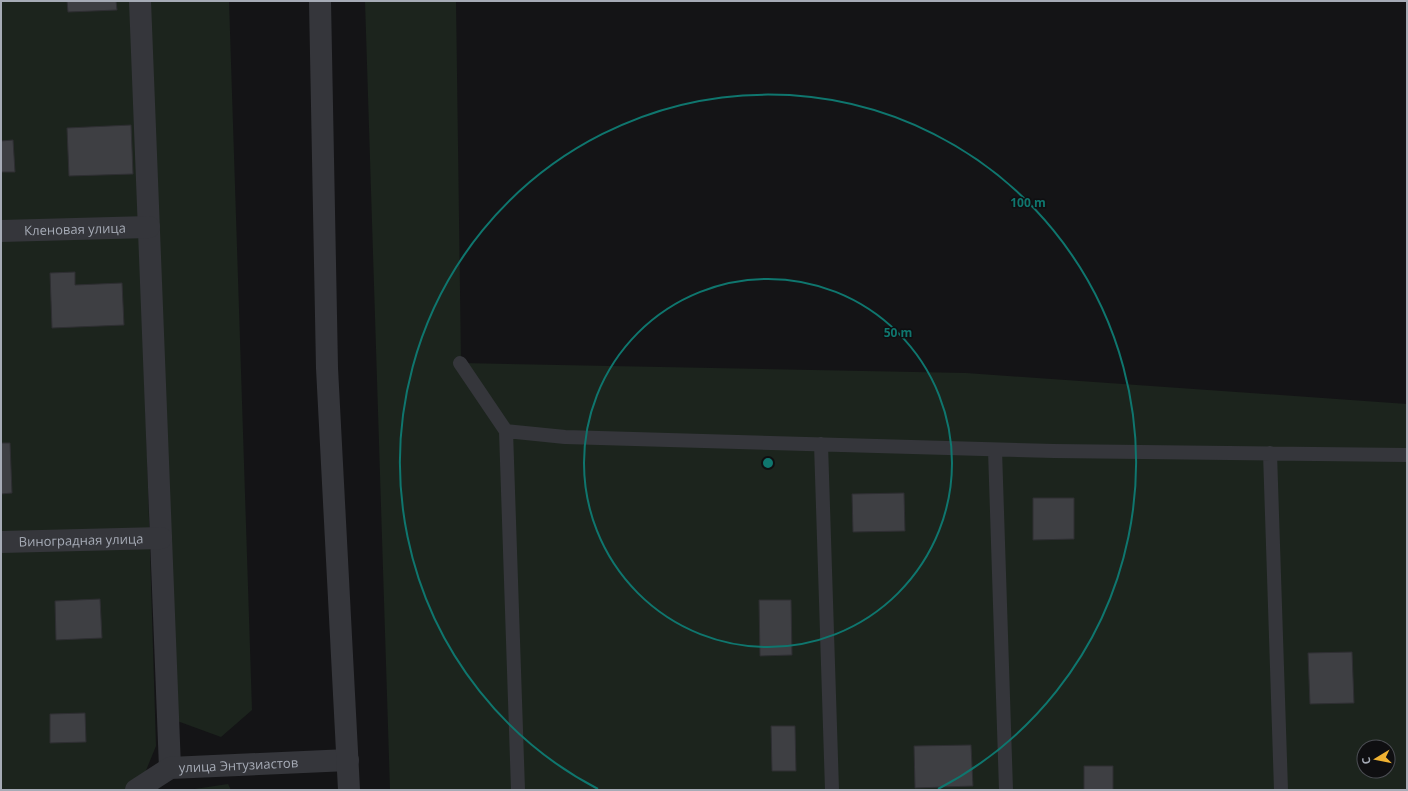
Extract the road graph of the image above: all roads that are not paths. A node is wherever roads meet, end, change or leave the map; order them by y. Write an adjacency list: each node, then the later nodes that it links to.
1 (140, 1): 3 (street)
2 (320, 1): 13 (street)
3 (149, 228): 4 (street, Кленовая улица); 11 (street)
4 (1, 231)
5 (460, 363): 6 (lane)
6 (506, 431): 7 (lane); 17 (lane)
7 (821, 444): 8 (lane); 18 (lane)
8 (995, 450): 9 (lane); 19 (lane)
9 (1270, 454): 10 (lane); 20 (lane)
10 (1407, 455)
11 (161, 538): 12 (street, Виноградная улица); 14 (street)
12 (1, 542)
13 (348, 760): 14 (street, улица Энтузиастов); 16 (street)
14 (170, 768): 15 (street, улица Энтузиастов)
15 (136, 790)
16 (349, 790)
17 (518, 790)
18 (832, 790)
19 (1006, 790)
20 (1280, 790)

